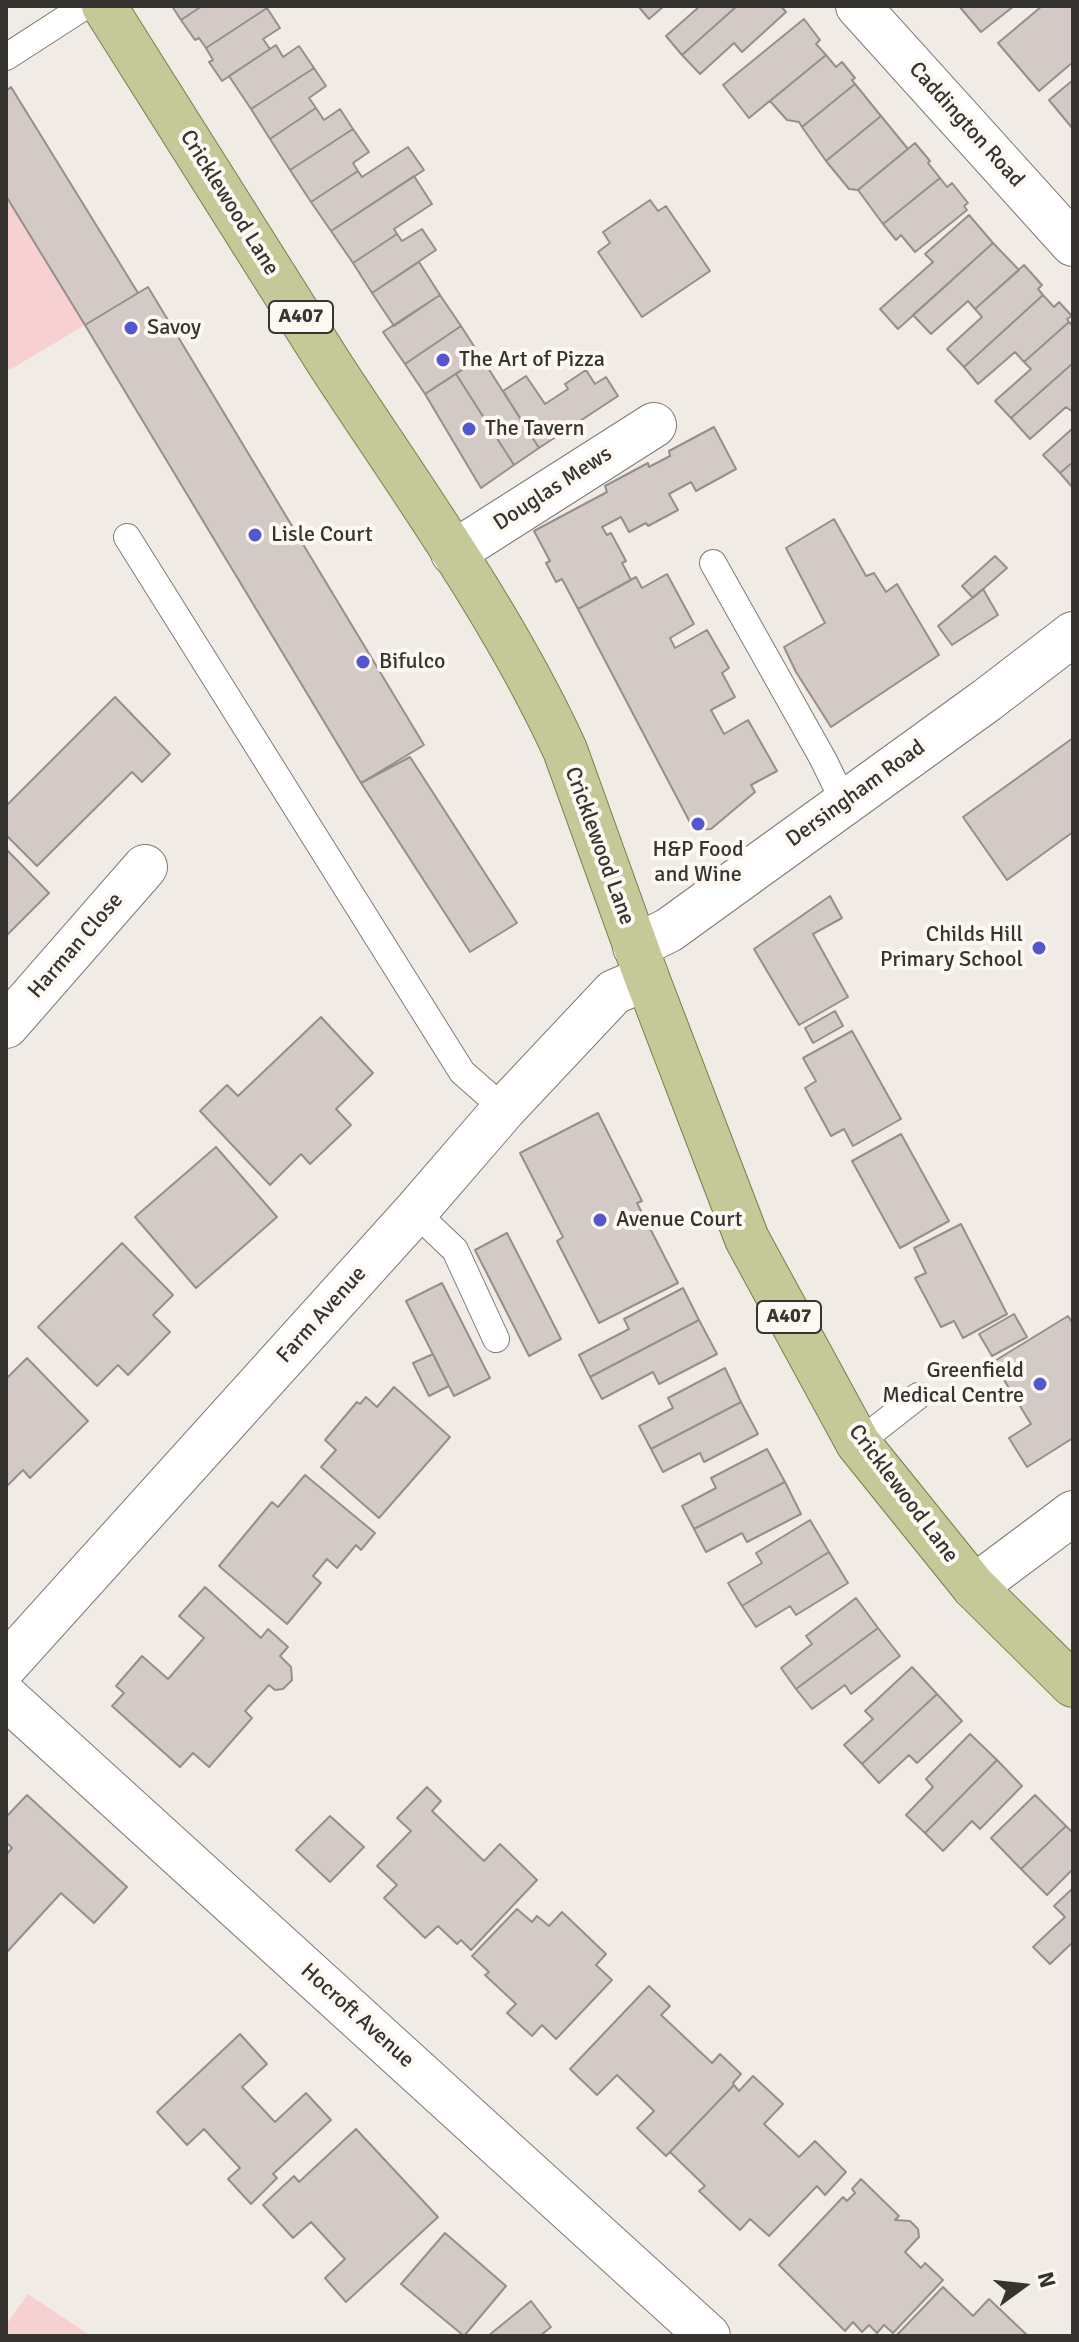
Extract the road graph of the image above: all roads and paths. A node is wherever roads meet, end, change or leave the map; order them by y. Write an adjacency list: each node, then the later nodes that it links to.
1 (85, 6): 4 (lane)
2 (104, 6): 8 (main road, Cricklewood Lane / A407)
3 (858, 6): 5 (street, Caddington Road)
4 (6, 57)
5 (1073, 244)
6 (654, 425): 8 (street, Douglas Mews)
7 (127, 537): 15 (lane)
8 (453, 553): 13 (main road, Cricklewood Lane / A407)
9 (713, 563): 11 (lane)
10 (1073, 634): 11 (street, Dersingham Road)
11 (844, 802): 13 (street, Dersingham Road)
12 (145, 867): 14 (street, Harman Close)
13 (641, 962): 15 (street, Farm Avenue); 19 (main road, Cricklewood Lane / A407)
14 (6, 1026)
15 (504, 1109): 16 (street, Farm Avenue)
16 (415, 1212): 17 (lane); 22 (street, Farm Avenue)
17 (496, 1339)
18 (918, 1396): 19 (lane)
19 (858, 1443): 21 (main road, Cricklewood Lane / A407)
20 (1073, 1513): 21 (street)
21 (974, 1587): 23 (main road, Cricklewood Lane / A407)
22 (6, 1665)
23 (1073, 1685)
24 (6, 1697): 25 (street, Hocroft Avenue)
25 (708, 2336)

